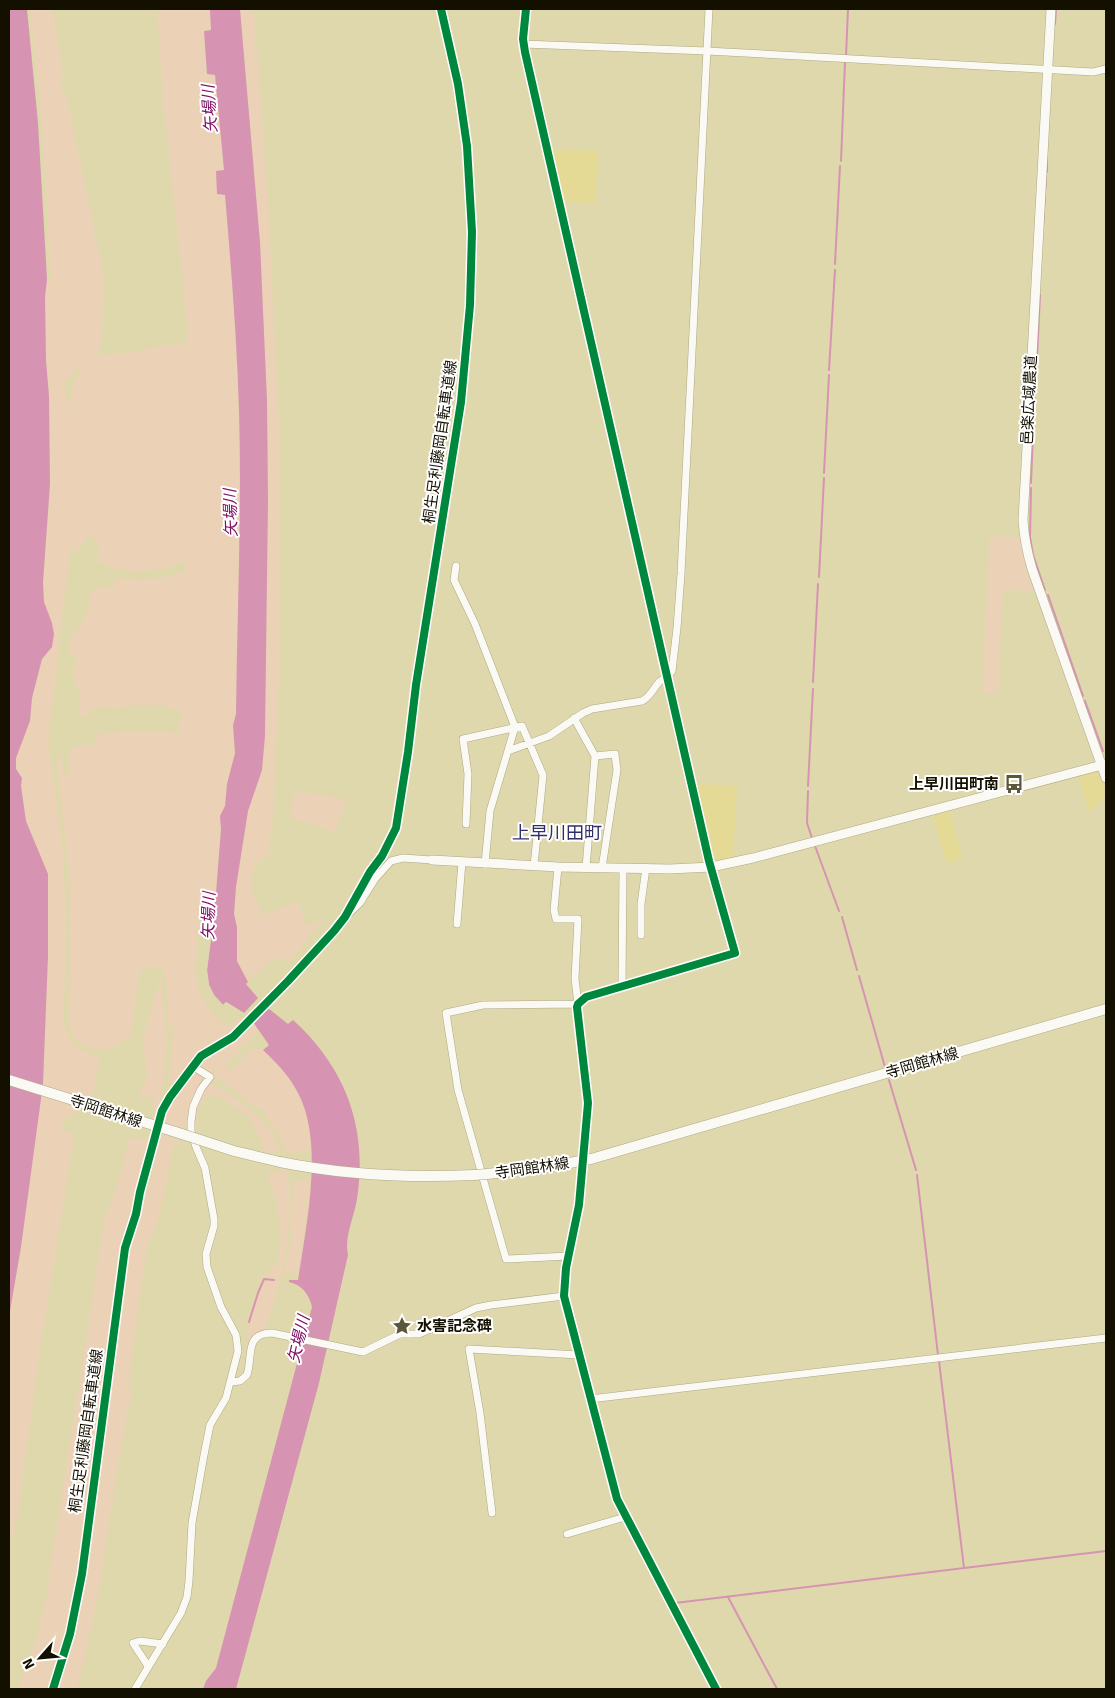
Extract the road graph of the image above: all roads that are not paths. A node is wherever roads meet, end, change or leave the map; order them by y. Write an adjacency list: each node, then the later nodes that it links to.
1 (526, 9): 4 (street)
2 (709, 9): 5 (street)
3 (1051, 9): 7 (street, 邑楽広域農道)
4 (524, 44): 5 (street); 9 (street)
5 (707, 51): 7 (street); 9 (street)
6 (1106, 69): 7 (street)
7 (1048, 70): 15 (street, 邑楽広域農道)
8 (456, 566): 11 (street)
9 (668, 677): 10 (street); 23 (street)
10 (574, 718): 12 (street); 14 (street)
11 (515, 727): 12 (street); 13 (street); 17 (street)
12 (530, 743): 13 (street); 21 (street)
13 (508, 751): 20 (street)
14 (595, 756): 24 (street); 25 (street)
15 (1104, 765): 16 (street, 邑楽広域農道); 23 (street)
16 (1106, 778)
17 (466, 824)
18 (432, 860): 19 (street); 33 (street)
19 (462, 862): 20 (street); 28 (street)
20 (485, 864): 21 (street)
21 (534, 866): 22 (street)
22 (558, 867): 24 (street); 31 (street)
23 (711, 867): 27 (street); 30 (street)
24 (586, 868): 25 (street)
25 (602, 868): 26 (street)
26 (623, 868): 27 (street); 30 (street)
27 (646, 868): 29 (street)
28 (457, 924)
29 (641, 935)
30 (622, 987): 31 (street)
31 (578, 1004): 36 (street); 38 (street)
32 (1106, 1009): 36 (main road, 寺岡館林線)
33 (194, 1067): 35 (street); 42 (street)
34 (9, 1080): 35 (main road, 寺岡館林線)
35 (155, 1127): 36 (main road, 寺岡館林線, bridge); 37 (street)
36 (583, 1161): 38 (street)
37 (144, 1177)
38 (569, 1256): 39 (street)
39 (564, 1296): 41 (street); 42 (street)
40 (1106, 1338): 43 (street)
41 (579, 1355): 43 (street); 44 (street)
42 (231, 1382): 47 (street)
43 (590, 1399): 45 (street)
44 (492, 1513)
45 (625, 1517): 46 (street); 50 (street)
46 (567, 1534)
47 (163, 1644): 48 (street); 48 (street)
48 (148, 1666): 49 (street)
49 (136, 1689)
50 (716, 1689)

